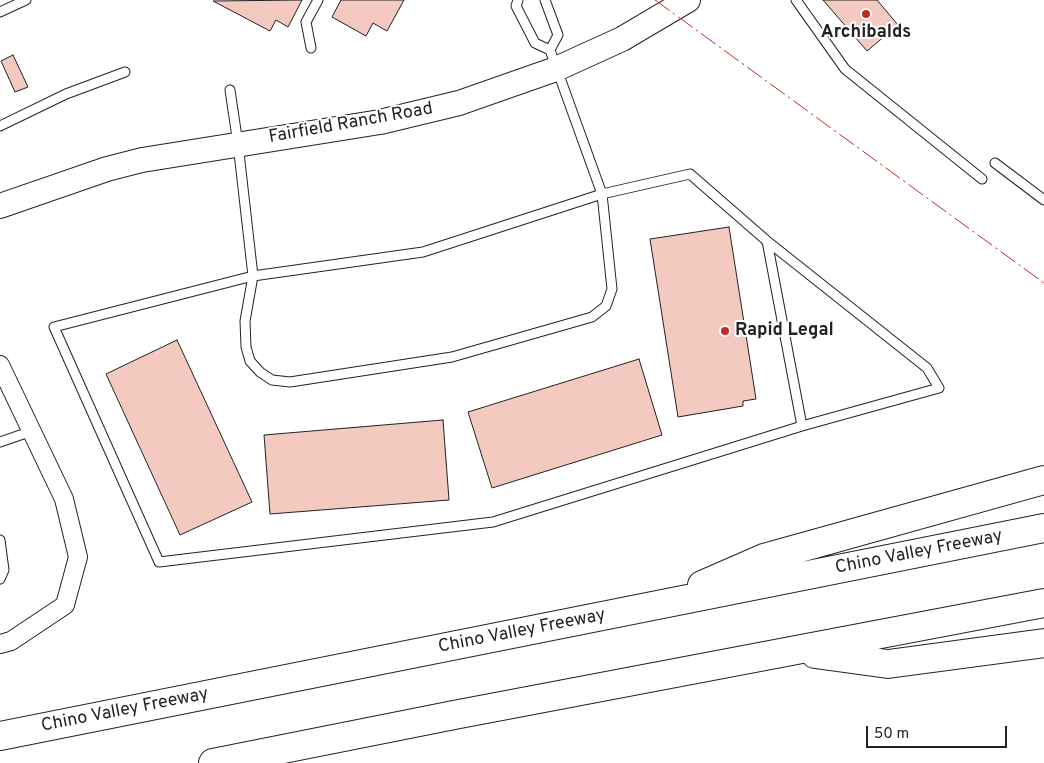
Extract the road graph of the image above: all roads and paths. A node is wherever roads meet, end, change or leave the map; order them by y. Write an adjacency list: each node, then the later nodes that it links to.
1 (26, 0): 7 (lane)
2 (318, 0): 8 (lane)
3 (518, 0): 9 (lane)
4 (545, 0): 9 (lane)
5 (688, 0): 9 (street, Fairfield Ranch Road)
6 (796, 0): 15 (lane)
7 (0, 12)
8 (310, 48)
9 (553, 60): 13 (street, Fairfield Ranch Road); 16 (lane)
10 (125, 72): 12 (lane)
11 (230, 90): 13 (lane)
12 (0, 126)
13 (238, 144): 18 (street, Fairfield Ranch Road); 20 (lane)
14 (995, 163): 17 (lane)
15 (982, 179)
16 (602, 194): 19 (lane); 20 (lane); 20 (lane)
17 (1044, 200)
18 (0, 206)
19 (768, 241): 22 (lane); 22 (lane)
20 (253, 276): 22 (lane)
21 (0, 365): 23 (street)
22 (802, 426)
23 (32, 431): 24 (lane); 32 (street)
24 (0, 442)
25 (1044, 480): 30 (highway)
26 (1044, 528): 30 (highway, Chino Valley Freeway)
27 (0, 540): 28 (lane)
28 (0, 579)
29 (1044, 602): 33 (highway)
30 (652, 606): 34 (highway, Chino Valley Freeway)
31 (1044, 643): 33 (highway)
32 (0, 644)
33 (791, 651): 35 (highway)
34 (0, 736)
35 (213, 763)

